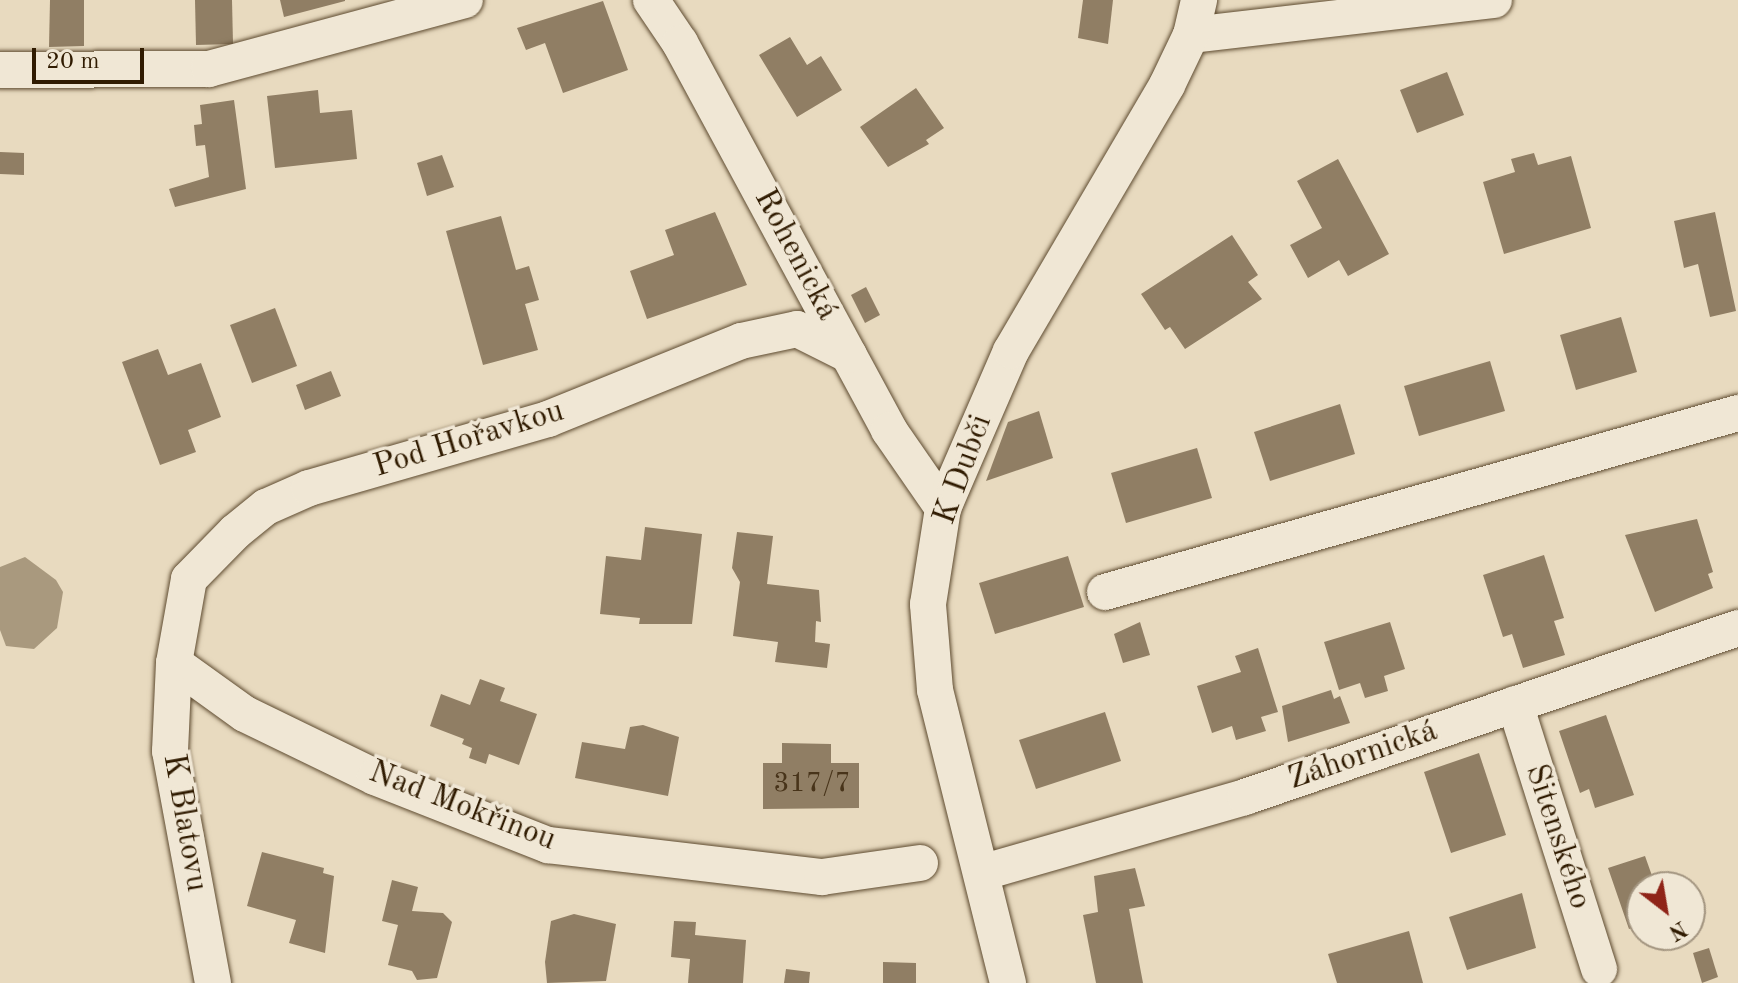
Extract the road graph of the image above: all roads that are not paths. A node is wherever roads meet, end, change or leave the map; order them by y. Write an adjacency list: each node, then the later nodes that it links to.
1 (465, 0): 6 (street)
2 (651, 0): 7 (street, Rohenická)
3 (1199, 0): 5 (street, K Dubči)
4 (1494, 0): 5 (street)
5 (1191, 35): 9 (street, K Dubči)
6 (0, 70)
7 (849, 355): 9 (street, Rohenická); 12 (street, Pod Hořavkou)
8 (1738, 413): 10 (street)
9 (943, 508): 15 (street, K Dubči)
10 (1105, 592)
11 (1738, 628): 13 (street, Záhornická)
12 (174, 663): 14 (street, Nad Mokřinou); 17 (street, K Blatovu)
13 (1515, 704): 15 (street, Záhornická); 16 (street, Sitenského)
14 (920, 863)
15 (984, 872): 18 (street, K Dubči)
16 (1599, 969)
17 (213, 983)
18 (1008, 983)

